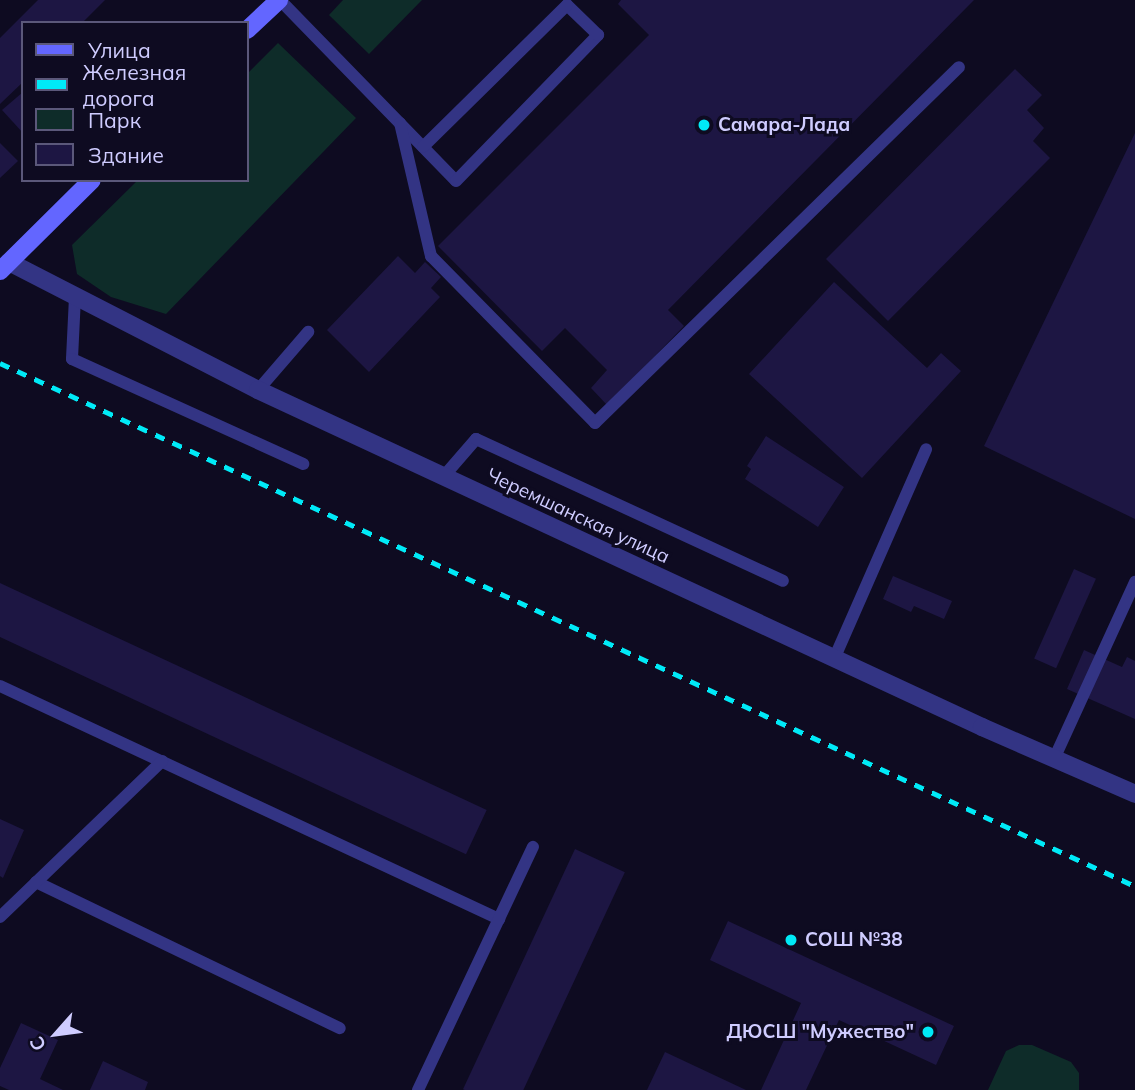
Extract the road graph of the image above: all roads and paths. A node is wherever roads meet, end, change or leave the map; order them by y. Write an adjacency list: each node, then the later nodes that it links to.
1 (279, 0): 2 (street); 4 (lane)
2 (248, 29)
3 (959, 67): 4 (lane)
4 (400, 123): 5 (lane)
5 (423, 147): 5 (lane)
6 (90, 182): 7 (street)
7 (3, 264): 8 (street, Черемшанская улица)
8 (75, 297): 10 (street, Черемшанская улица); 12 (lane)
9 (308, 332): 10 (lane)
10 (258, 390): 13 (street, Черемшанская улица)
11 (926, 449): 16 (lane)
12 (303, 464)
13 (444, 477): 14 (lane); 16 (street, Черемшанская улица)
14 (783, 581)
15 (1135, 582): 18 (lane)
16 (834, 659): 18 (street, Черемшанская улица)
17 (0, 686): 19 (lane)
18 (1054, 760): 20 (street, Черемшанская улица)
19 (162, 761): 22 (lane); 24 (lane)
20 (1135, 794)
21 (533, 847): 24 (lane)
22 (36, 882): 23 (lane); 25 (lane)
23 (0, 916)
24 (499, 919): 26 (lane)
25 (340, 1028)
26 (418, 1090)

